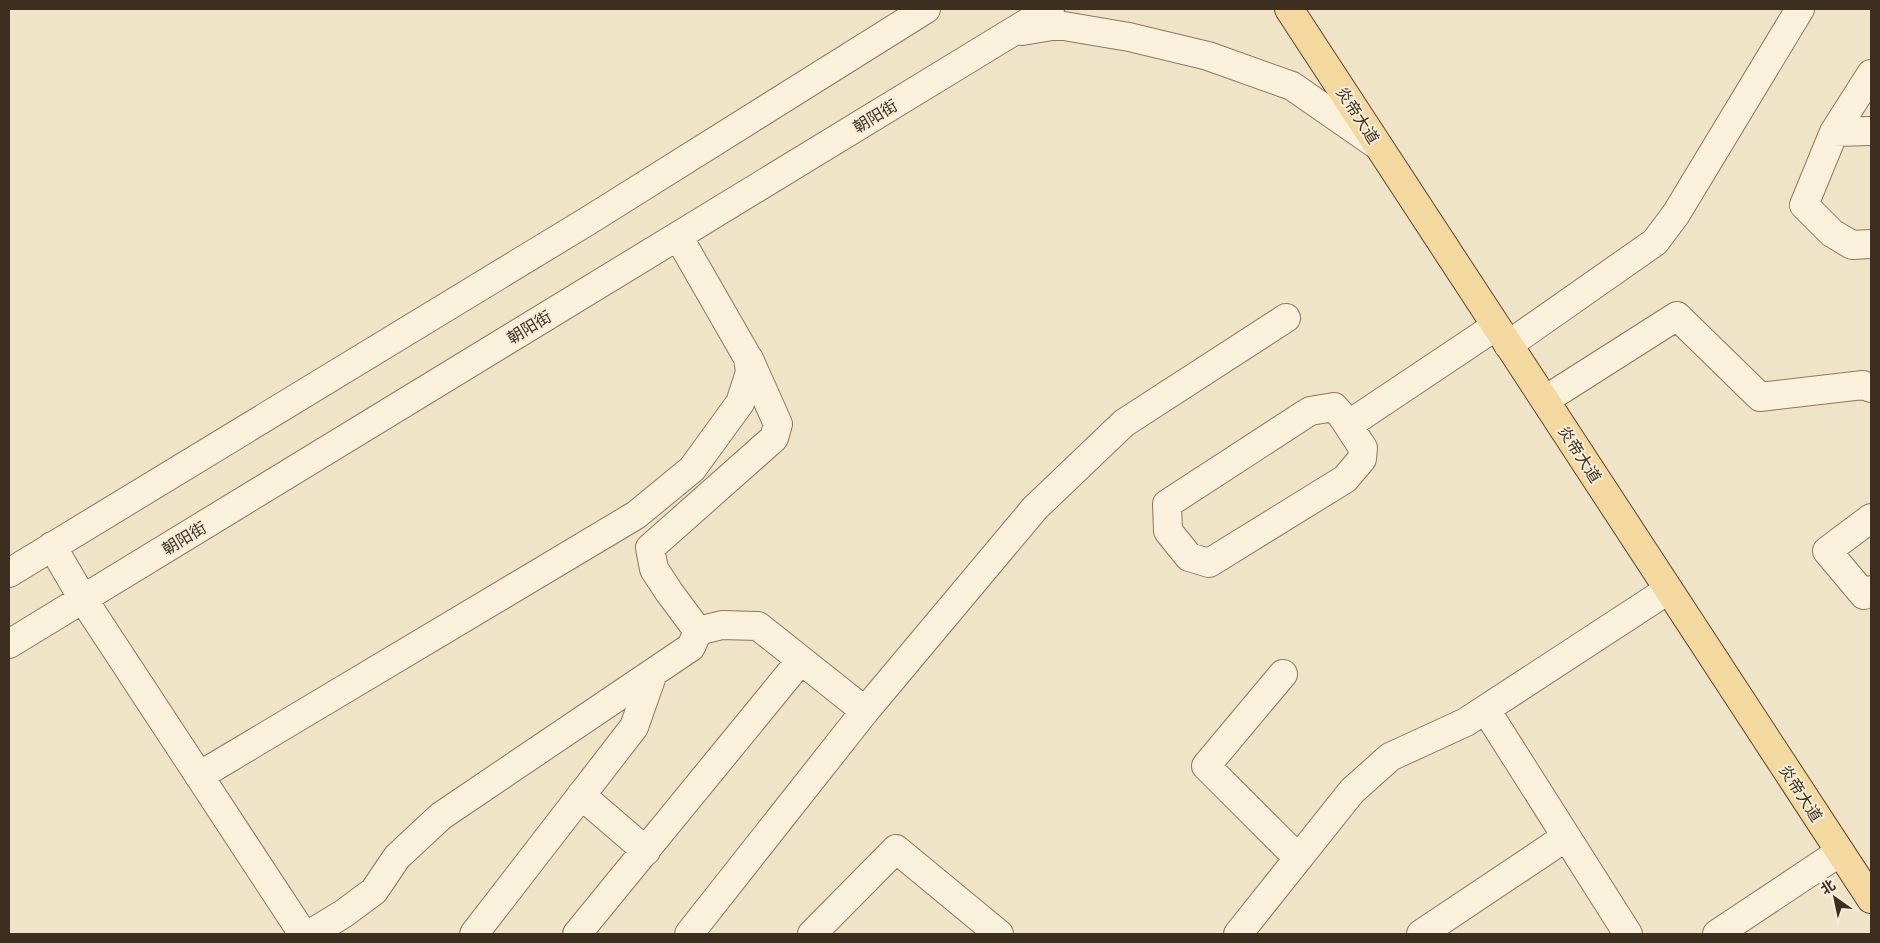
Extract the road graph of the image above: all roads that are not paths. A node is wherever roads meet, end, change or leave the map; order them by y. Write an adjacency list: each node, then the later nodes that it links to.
1 (926, 9): 19 (street)
2 (1050, 9): 5 (street, 朝阳街)
3 (1289, 9): 9 (main road, 炎帝大道)
4 (1800, 9): 13 (street)
5 (1011, 32): 9 (street); 10 (street, 朝阳街)
6 (1871, 74): 8 (street)
7 (1871, 131): 8 (street)
8 (1834, 132): 11 (street)
9 (1377, 145): 13 (main road, 炎帝大道)
10 (678, 236): 14 (street); 23 (street, 朝阳街)
11 (1871, 244)
12 (1286, 318): 30 (street)
13 (1502, 336): 16 (main road, 炎帝大道); 17 (street)
14 (748, 358): 24 (street); 31 (street)
15 (1871, 388): 16 (street)
16 (1545, 400): 21 (main road, 炎帝大道)
17 (1348, 425): 17 (street)
18 (1871, 518): 22 (street)
19 (52, 546): 20 (street); 23 (street)
20 (9, 572)
21 (1668, 590): 29 (street); 35 (main road, 炎帝大道)
22 (1871, 590)
23 (83, 599): 25 (street, 朝阳街); 31 (street)
24 (698, 631): 26 (street); 27 (street)
25 (9, 644)
26 (801, 660): 30 (street); 34 (street)
27 (652, 673): 32 (street); 39 (street)
28 (1283, 674): 36 (street)
29 (1486, 710): 33 (street); 36 (street)
30 (866, 711): 42 (street)
31 (199, 776): 38 (street)
32 (581, 795): 34 (street); 40 (street)
33 (1566, 837): 46 (street); 47 (street)
34 (646, 851): 41 (street)
35 (1840, 852): 37 (main road, 炎帝大道); 48 (street)
36 (1298, 858): 45 (street)
37 (1871, 899)
38 (303, 934)
39 (310, 934)
40 (474, 934)
41 (577, 934)
42 (689, 934)
43 (812, 934): 44 (street)
44 (999, 934)
45 (1238, 934)
46 (1421, 934)
47 (1628, 934)
48 (1716, 934)

